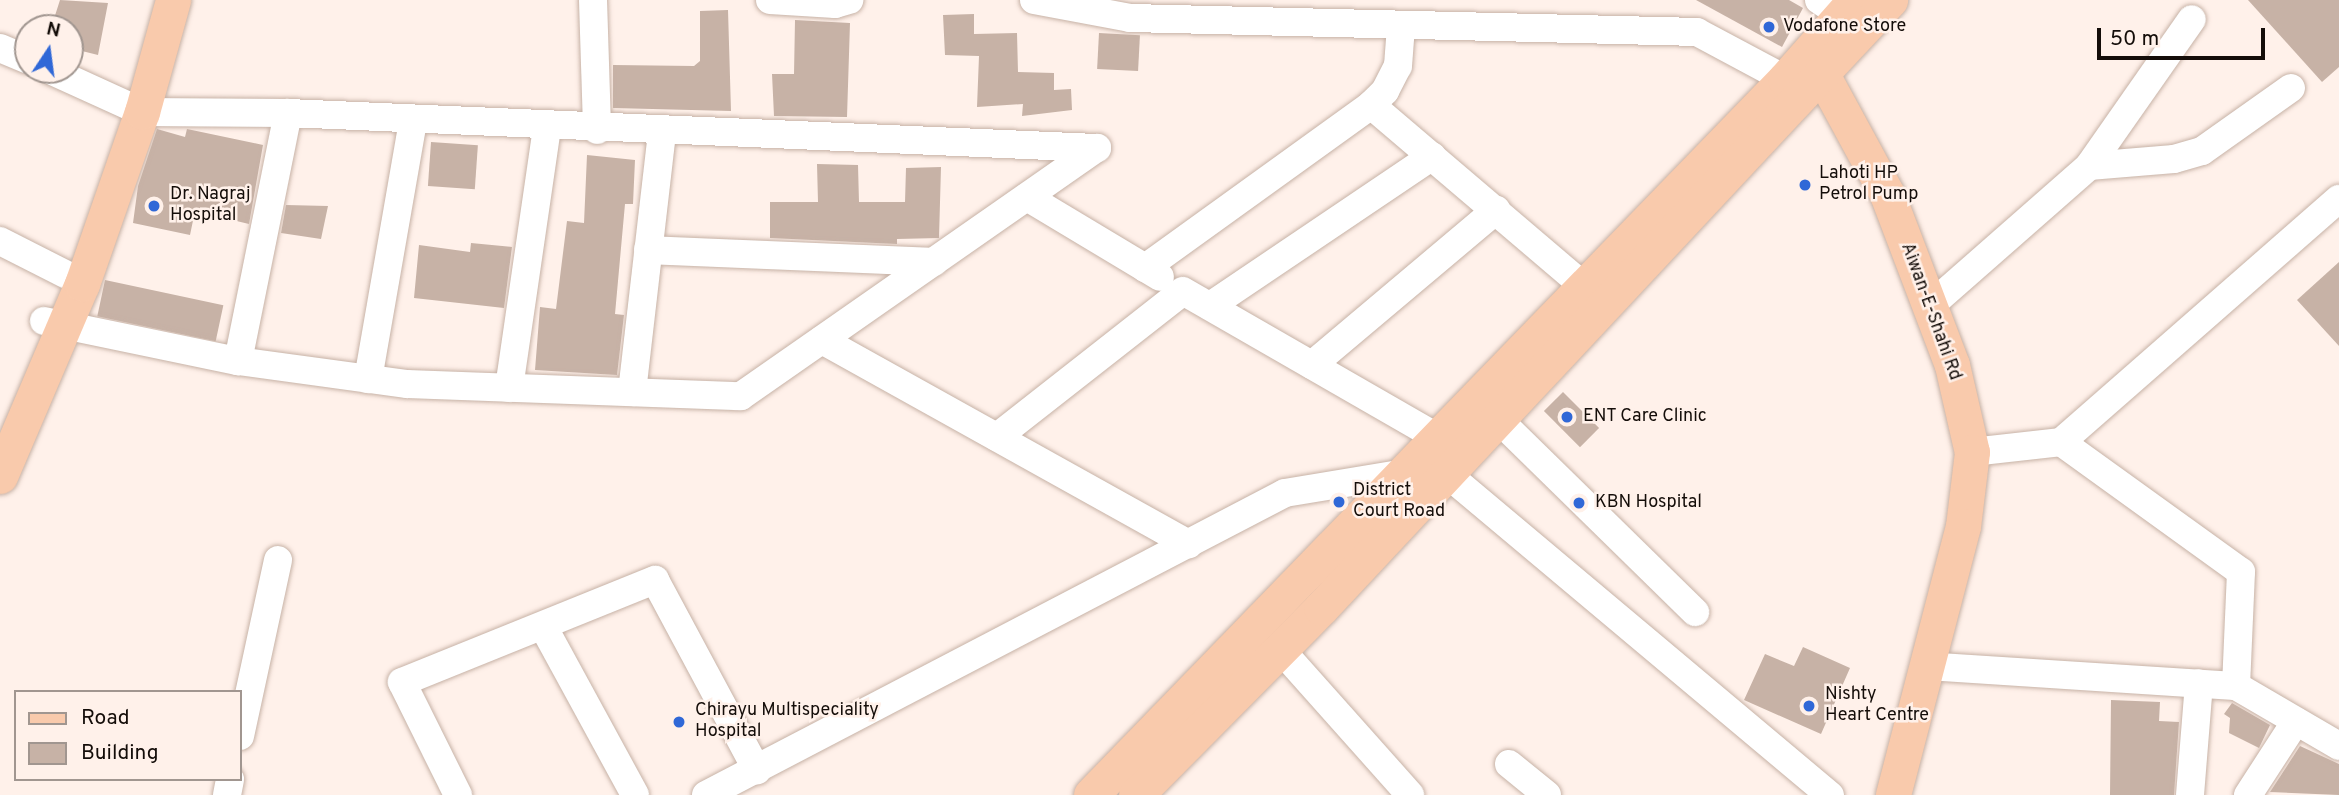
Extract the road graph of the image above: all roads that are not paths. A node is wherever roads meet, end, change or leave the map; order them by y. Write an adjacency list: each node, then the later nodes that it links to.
1 (154, 0): 17 (main road)
2 (173, 0): 17 (main road)
3 (593, 0): 21 (street)
4 (770, 0): 5 (street)
5 (849, 0)
6 (1034, 0): 8 (street)
7 (1890, 0): 12 (main road)
8 (1082, 4): 11 (street)
9 (1838, 5): 12 (main road)
10 (2192, 19): 24 (street)
11 (1401, 26): 13 (street); 16 (street)
12 (1815, 62): 13 (main road); 35 (main road, Aiwan-E-Shahi Rd); 45 (main road)
13 (1784, 79): 33 (main road)
14 (81, 84): 17 (street)
15 (2291, 88): 24 (street)
16 (1371, 104): 23 (street); 31 (street)
17 (134, 108): 18 (street); 32 (main road); 37 (main road)
18 (288, 114): 19 (street); 39 (street)
19 (413, 120): 20 (street); 41 (street)
20 (547, 127): 21 (street); 42 (street)
21 (597, 130): 22 (street)
22 (662, 132): 25 (street); 29 (street)
23 (1432, 156): 27 (street); 36 (street)
24 (2089, 166): 35 (street)
25 (1027, 197): 30 (street); 31 (street)
26 (2339, 199): 48 (street)
27 (1496, 210): 33 (street); 40 (street)
28 (0, 242): 32 (street)
29 (648, 250): 30 (street); 43 (street)
30 (934, 262): 38 (street)
31 (1145, 268): 34 (street)
32 (65, 274): 37 (main road)
33 (1584, 286): 47 (main road)
34 (1183, 291): 36 (street); 46 (street)
35 (1931, 305): 49 (main road, Aiwan-E-Shahi Rd)
36 (1210, 306): 40 (street)
37 (54, 325): 39 (street); 44 (main road)
38 (822, 340): 43 (street); 46 (street)
39 (238, 361): 41 (street)
40 (1312, 365): 47 (street)
41 (369, 379): 42 (street)
42 (509, 388): 43 (street)
43 (632, 393)
44 (10, 416): 52 (main road)
45 (1498, 419): 51 (main road); 55 (street)
46 (997, 437): 53 (street)
47 (1439, 438): 50 (main road)
48 (2061, 442): 49 (street); 60 (street)
49 (1972, 452): 58 (main road, Aiwan-E-Shahi Rd)
50 (1406, 473): 53 (street); 69 (main road)
51 (1447, 474): 57 (main road); 73 (street)
52 (0, 476)
53 (1189, 544): 65 (street)
54 (278, 560): 62 (street)
55 (1695, 612)
56 (543, 626): 65 (street); 66 (street); 67 (street)
57 (1281, 650): 70 (main road); 71 (street)
58 (1926, 666): 59 (street); 74 (main road, Aiwan-E-Shahi Rd)
59 (2199, 683): 60 (street); 75 (street)
60 (2236, 686): 61 (street)
61 (2296, 721): 63 (street); 76 (street)
62 (242, 727)
63 (2339, 746)
64 (1509, 764): 72 (street)
65 (757, 770): 68 (street)
66 (458, 795)
67 (635, 795)
68 (706, 795)
69 (1091, 795)
70 (1136, 795)
71 (1410, 795)
72 (1547, 795)
73 (1830, 795)
74 (1893, 795)
75 (2190, 795)
76 (2248, 795)

